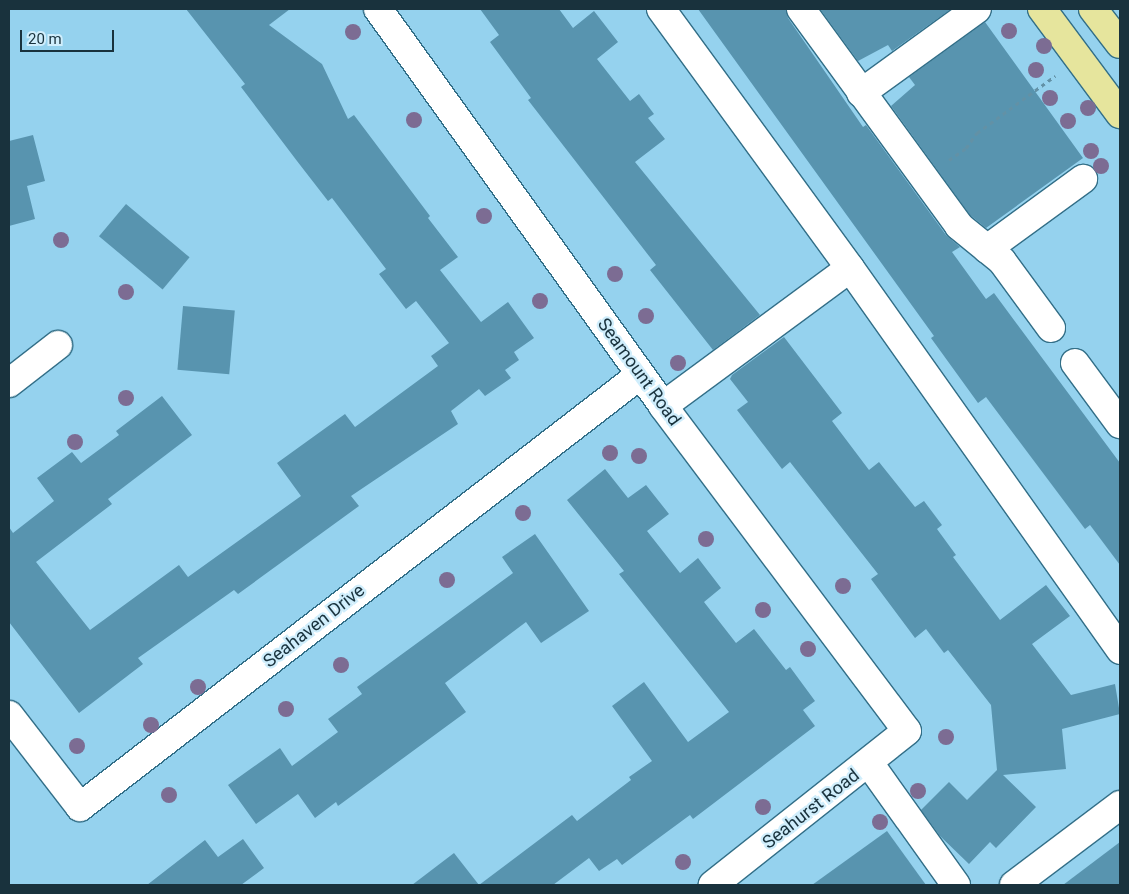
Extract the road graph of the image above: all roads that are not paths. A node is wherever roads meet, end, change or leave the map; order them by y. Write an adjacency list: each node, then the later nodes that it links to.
1 (378, 9): 16 (street, Seamount Road)
2 (660, 9): 12 (street)
3 (801, 9): 8 (street)
4 (977, 9): 8 (street)
5 (1042, 9): 9 (main road)
6 (1093, 9): 7 (main road)
7 (1120, 44)
8 (862, 93): 11 (street)
9 (1120, 114)
10 (1083, 179): 11 (street)
11 (987, 249): 13 (street)
12 (850, 268): 18 (street); 20 (street)
13 (1051, 328)
14 (58, 345): 17 (street)
15 (1075, 364): 19 (street)
16 (640, 374): 18 (street, Seamount Road); 21 (street, Seahaven Drive)
17 (9, 383)
18 (663, 406): 22 (street, Seamount Road)
19 (1120, 424)
20 (1120, 650)
21 (9, 715)
22 (907, 731): 23 (street, Seahurst Road)
23 (869, 763): 25 (street, Seahurst Road); 26 (street)
24 (1120, 804): 27 (street)
25 (713, 885)
26 (956, 885)
27 (1014, 885)

